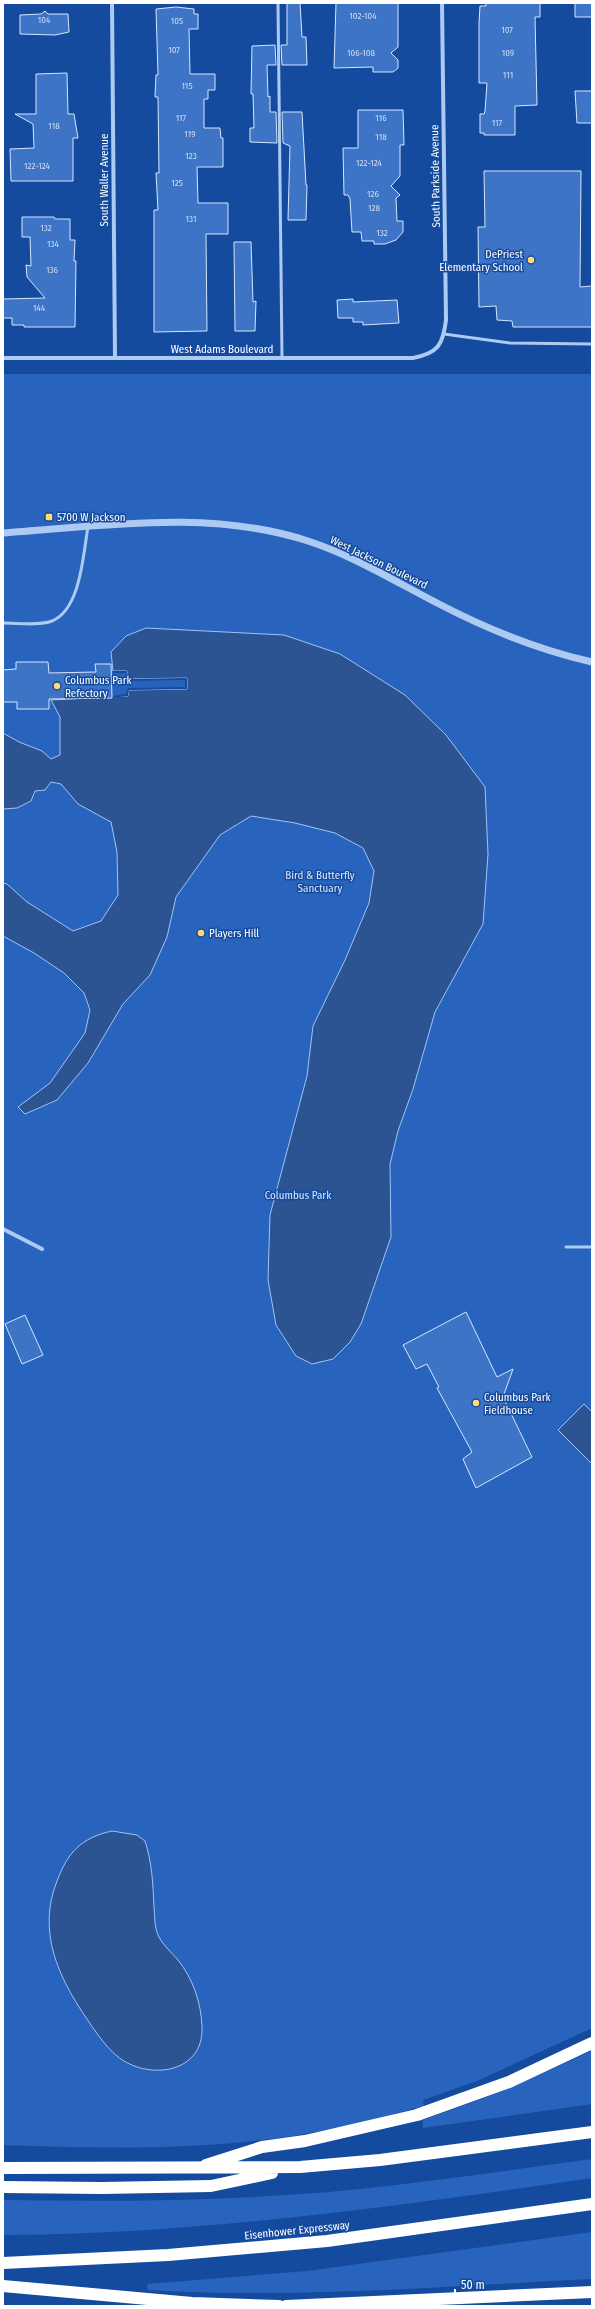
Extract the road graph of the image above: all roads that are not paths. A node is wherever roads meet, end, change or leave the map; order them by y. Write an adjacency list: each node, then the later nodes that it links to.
1 (112, 3): 7 (street, South Waller Avenue)
2 (278, 3): 9 (lane)
3 (442, 3): 4 (street, South Parkside Avenue)
4 (444, 334): 5 (lane); 6 (street, South Parkside Avenue)
5 (592, 344)
6 (439, 347): 9 (street, West Adams Boulevard)
7 (114, 357): 8 (street, West Adams Boulevard); 9 (street, West Adams Boulevard)
8 (3, 358)
9 (282, 358)
10 (88, 527): 11 (street, West Jackson Boulevard); 12 (lane); 13 (street, West Jackson Boulevard)
11 (3, 533)
12 (3, 623)
13 (592, 662)
14 (3, 1229): 17 (street)
15 (566, 1247): 16 (lane)
16 (592, 1247)
17 (42, 1249)
18 (592, 2043): 22 (highway)
19 (592, 2132): 21 (highway)
20 (3, 2168): 22 (highway)
21 (300, 2168): 22 (highway); 23 (highway)
22 (194, 2169)
23 (3, 2187)
24 (592, 2204): 25 (highway, Eisenhower Expressway)
25 (3, 2262)
26 (3, 2286): 28 (highway)
27 (592, 2292): 29 (highway)
28 (279, 2306)
29 (286, 2306)

